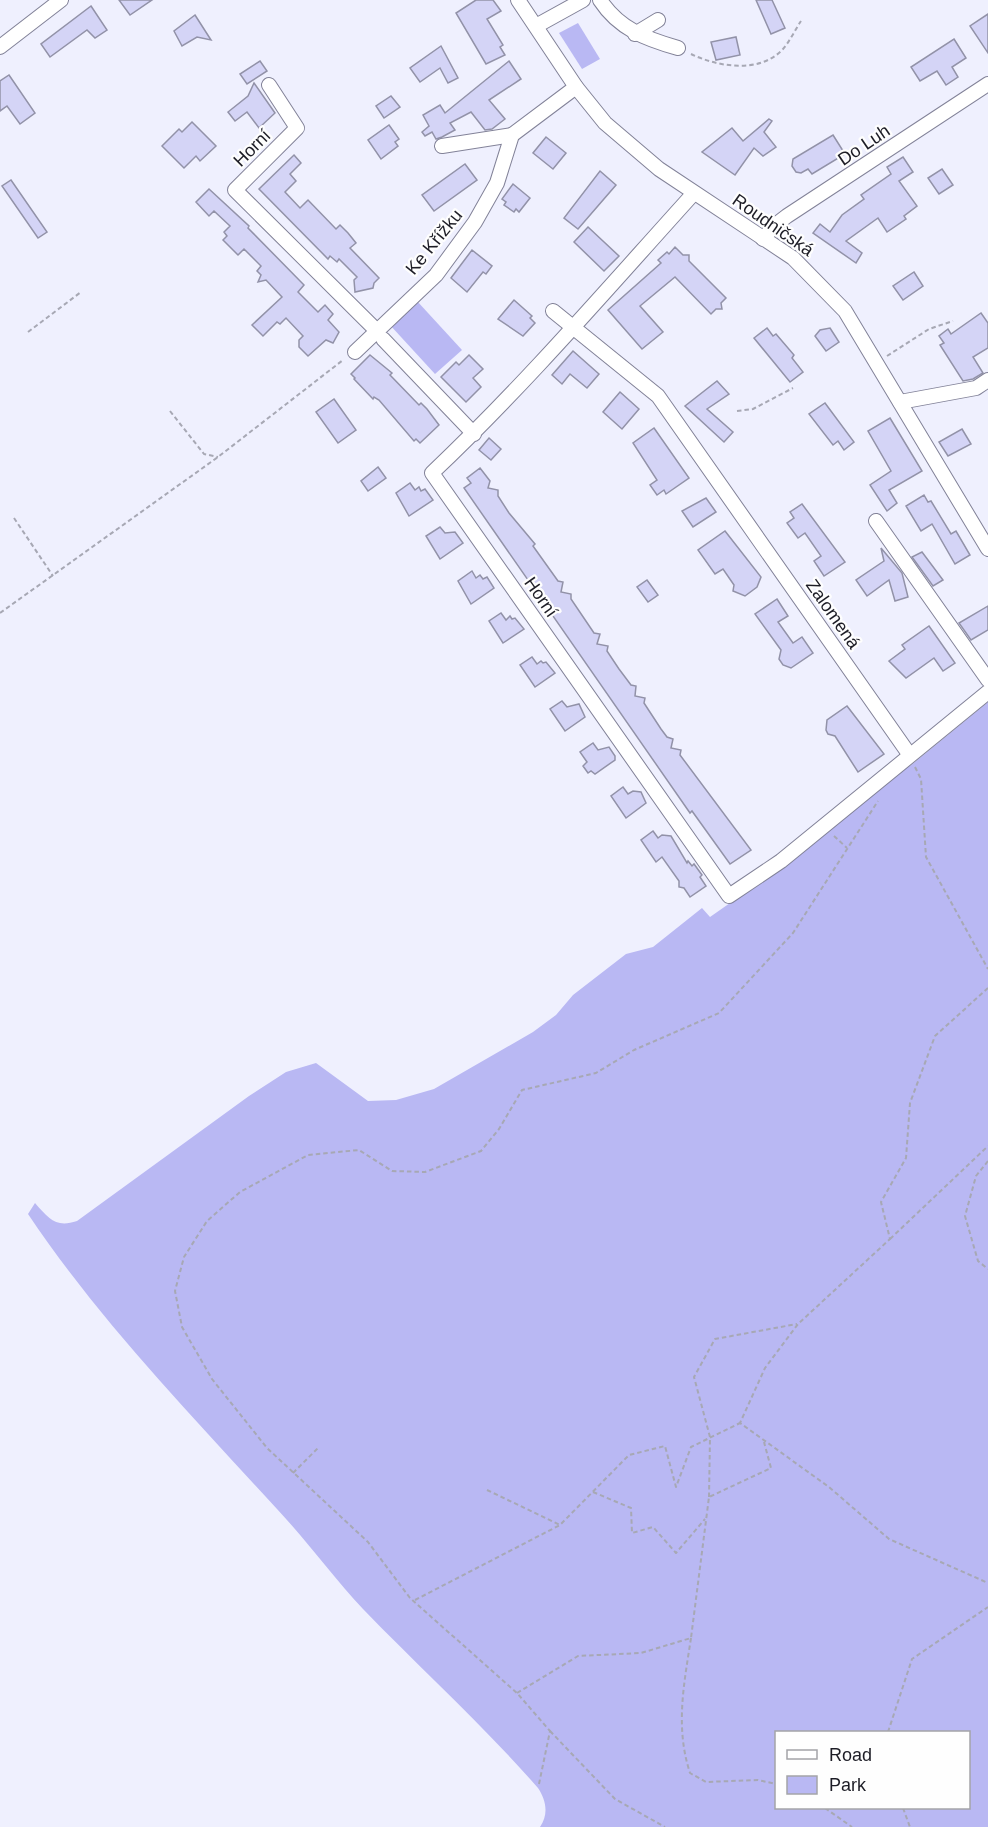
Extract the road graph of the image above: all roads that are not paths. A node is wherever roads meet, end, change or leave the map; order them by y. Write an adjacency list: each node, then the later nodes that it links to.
1 (61, 0): 8 (street)
2 (518, 0): 6 (street, Roudničská)
3 (583, 0): 6 (street)
4 (600, 0): 7 (street)
5 (658, 20): 7 (street)
6 (536, 26): 12 (street, Roudničská)
7 (635, 34): 9 (street)
8 (0, 47)
9 (678, 48)
10 (988, 84): 16 (street, Do Luh)
11 (269, 85): 19 (street, Horní)
12 (576, 87): 13 (street); 15 (street, Roudničská)
13 (512, 135): 14 (street); 19 (street, Ke Křížku)
14 (442, 146)
15 (694, 193): 16 (street, Roudničská); 18 (street)
16 (763, 239): 22 (street, Roudničská)
17 (553, 311): 18 (street, Zalomená)
18 (573, 328): 23 (street); 28 (street, Zalomená)
19 (379, 335): 20 (street, Ke Křížku); 23 (street, Horní)
20 (355, 352)
21 (988, 380): 22 (street)
22 (900, 402): 25 (street, Roudničská)
23 (474, 434): 28 (street, Horní)
24 (876, 521): 26 (street)
25 (988, 549)
26 (988, 680)
27 (988, 692): 28 (street)
28 (909, 754)

